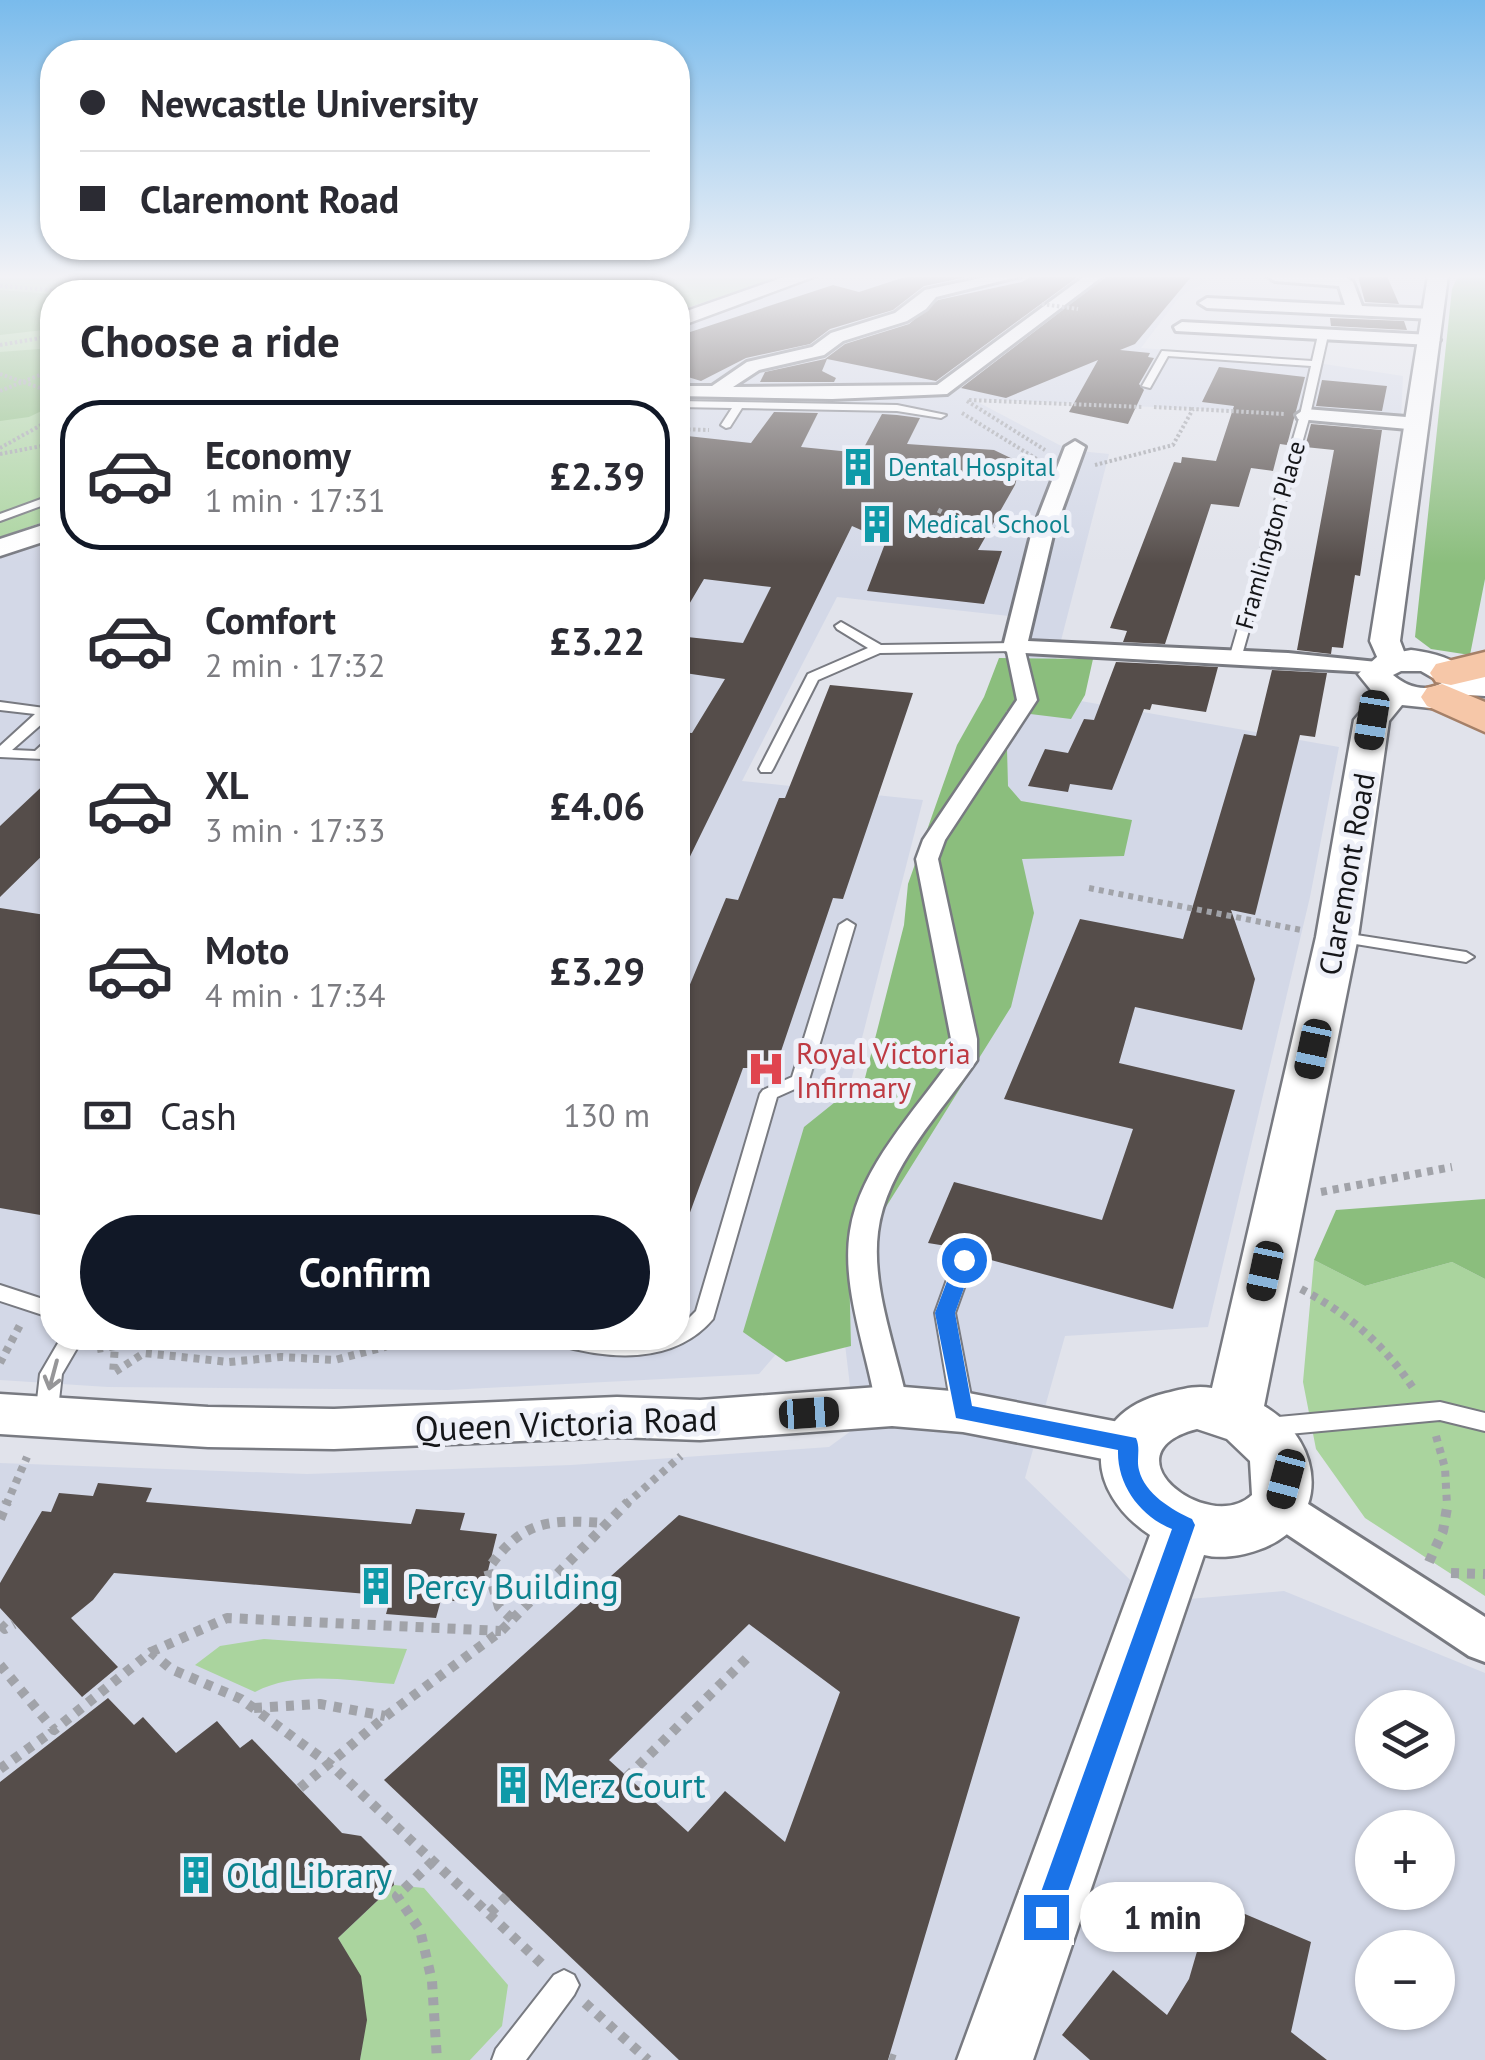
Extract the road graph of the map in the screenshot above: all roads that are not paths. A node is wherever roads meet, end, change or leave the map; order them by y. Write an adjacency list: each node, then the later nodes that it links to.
1 (744, 372): 8 (street)
2 (965, 372): 8 (street)
3 (1155, 372): 6 (lane)
4 (1314, 372): 10 (lane, Framlington Place)
5 (1427, 372): 11 (street)
6 (1147, 386)
7 (690, 398): 8 (street)
8 (733, 399): 9 (lane); 12 (lane)
9 (941, 415)
10 (1305, 415): 11 (street); 21 (lane, Framlington Place)
11 (1419, 424): 22 (street)
12 (726, 425)
13 (1072, 458): 19 (street)
14 (40, 503): 15 (lane)
15 (0, 518)
16 (40, 534): 17 (street)
17 (0, 548)
18 (841, 626): 20 (lane)
19 (1015, 647): 20 (lane); 21 (street, Framlington Place); 39 (street)
20 (878, 649): 30 (lane)
21 (1236, 655): 22 (street, Framlington Place)
22 (1389, 674): 23 (main road); 32 (main road, Claremont Road)
23 (1464, 681): 26 (highway)
24 (0, 706): 25 (lane)
25 (40, 711)
26 (1485, 719)
27 (40, 720): 28 (lane)
28 (0, 753): 29 (lane)
29 (40, 754)
30 (766, 770)
31 (847, 925): 37 (lane)
32 (1337, 937): 33 (lane); 41 (main road, Claremont Road)
33 (1466, 957)
34 (964, 1260): 40 (lane)
35 (0, 1293): 36 (lane)
36 (40, 1305)
37 (690, 1333)
38 (65, 1350): 43 (lane, one-way to 43)
39 (892, 1406): 40 (street, Queen Victoria Road); 43 (street, Queen Victoria Road)
40 (963, 1412): 44 (street, Queen Victoria Road)
41 (1245, 1422): 42 (lane); 44 (main road); 45 (main road)
42 (1485, 1422)
43 (24, 1429)
44 (1129, 1444): 46 (main road)
45 (1279, 1507): 46 (main road); 47 (street)
46 (1184, 1525): 50 (main road)
47 (1485, 1642)
48 (564, 1985): 49 (lane)
49 (507, 2060)
50 (995, 2060)

